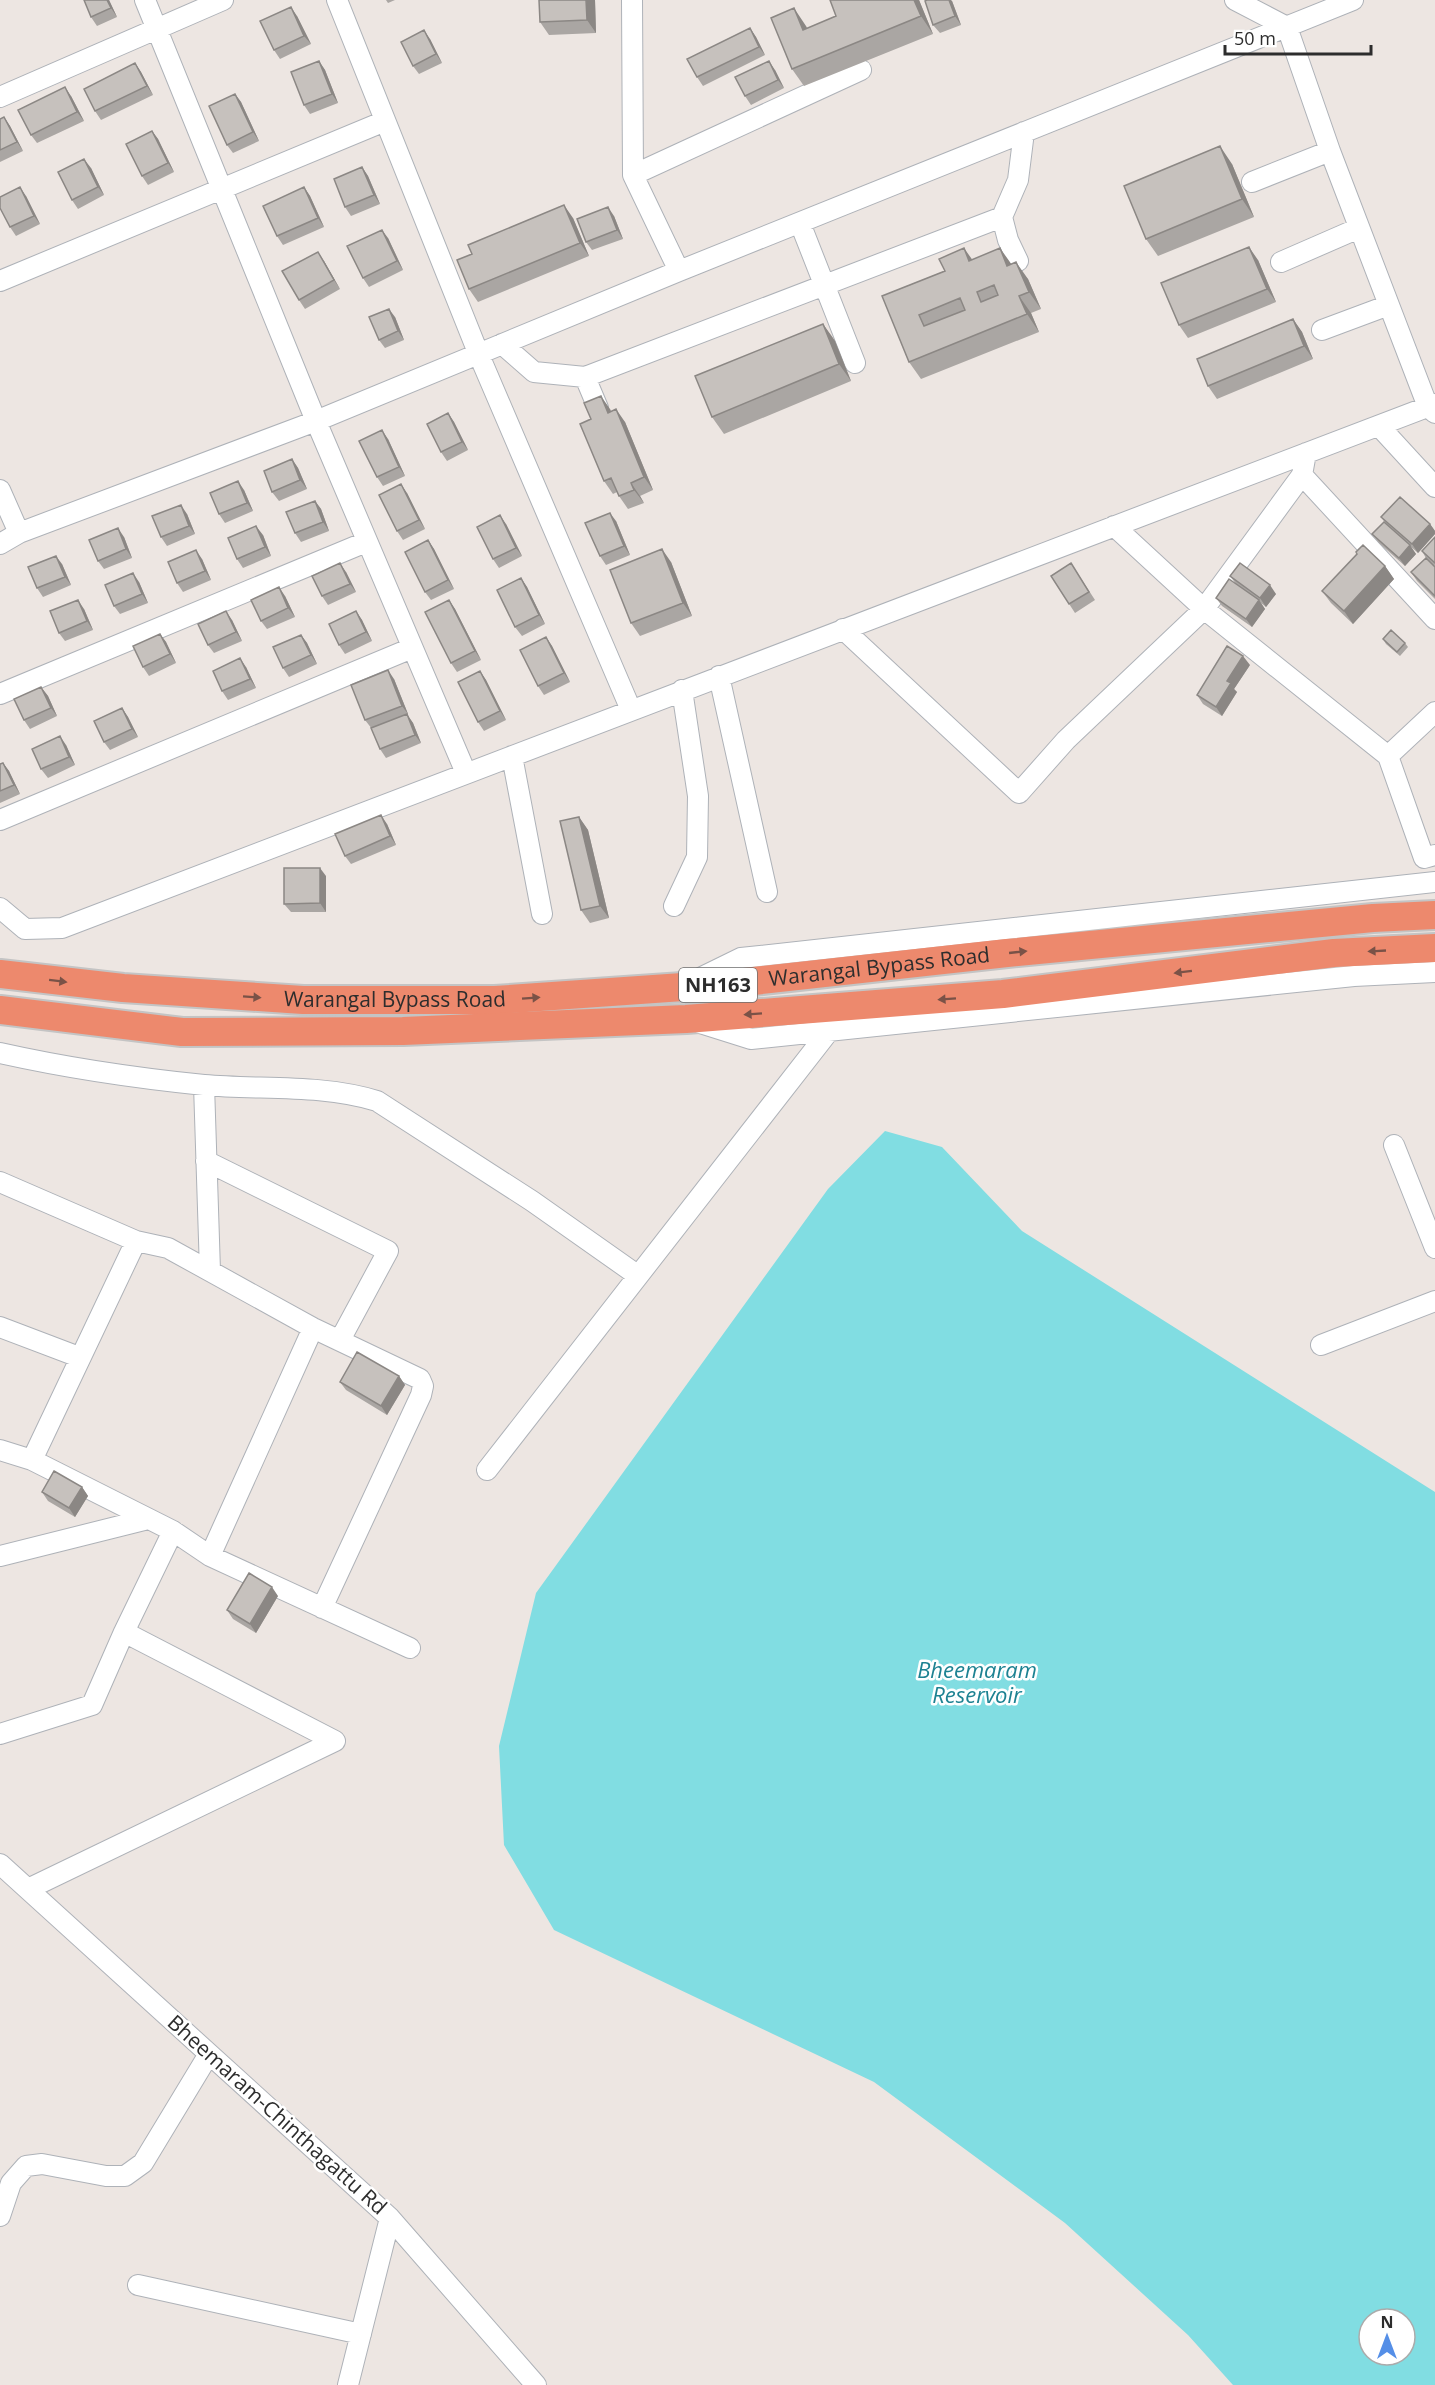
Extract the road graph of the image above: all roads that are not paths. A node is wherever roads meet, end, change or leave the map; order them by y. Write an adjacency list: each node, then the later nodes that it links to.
1 (144, 0): 8 (street)
2 (223, 0): 8 (street)
3 (338, 0): 11 (street)
4 (632, 0): 14 (street)
5 (1235, 0): 7 (street)
6 (1353, 0): 7 (street)
7 (1287, 27): 12 (street); 13 (street)
8 (156, 29): 10 (street); 16 (street)
9 (861, 70): 14 (street)
10 (0, 97)
11 (386, 121): 16 (street); 28 (street)
12 (1024, 132): 17 (street); 18 (street)
13 (1330, 151): 15 (street); 19 (street)
14 (633, 175): 22 (street)
15 (1252, 182)
16 (221, 189): 23 (street); 33 (street)
17 (1002, 217): 20 (street); 24 (street)
18 (800, 223): 22 (street); 24 (street)
19 (1359, 228): 21 (street); 25 (street)
20 (1018, 261)
21 (1281, 262)
22 (680, 271): 27 (street)
23 (0, 281)
24 (823, 286): 29 (street); 30 (street)
25 (1389, 305): 26 (street); 32 (street)
26 (1322, 330)
27 (502, 344): 28 (street); 30 (street)
28 (478, 355): 33 (street); 50 (street)
29 (855, 363)
30 (585, 377): 31 (street)
31 (598, 408)
32 (1433, 408): 34 (street)
33 (316, 421): 40 (street); 41 (street)
34 (1379, 426): 35 (street); 37 (street)
35 (1306, 453): 36 (street); 39 (street)
36 (1302, 475): 43 (street); 44 (street)
37 (1435, 487)
38 (0, 490): 40 (street)
39 (1114, 526): 43 (street); 45 (street)
40 (19, 533): 42 (street)
41 (366, 542): 46 (street); 49 (street)
42 (0, 544)
43 (1204, 609): 45 (street); 53 (street)
44 (1435, 619)
45 (843, 629): 47 (street)
46 (412, 648): 54 (street); 55 (street)
47 (719, 676): 48 (street); 58 (street)
48 (682, 690): 50 (street); 59 (street)
49 (0, 694)
50 (631, 710): 52 (street)
51 (1435, 712): 53 (street)
52 (512, 756): 54 (street); 61 (street)
53 (1388, 756): 56 (street)
54 (466, 773): 60 (street)
55 (0, 820)
56 (1435, 855)
57 (1435, 882): 66 (street)
58 (767, 892)
59 (674, 906)
60 (0, 908)
61 (542, 914)
62 (1435, 915): 66 (highway, Warangal Bypass Road / NH163, one-way to 62)
63 (1435, 948): 68 (highway, Warangal Bypass Road / NH163, one-way to 68)
64 (1435, 972): 69 (street)
65 (0, 974): 66 (highway, Warangal Bypass Road / NH163, one-way to 66)
66 (681, 987)
67 (0, 1010): 68 (highway, Warangal Bypass Road / NH163)
68 (686, 1019): 69 (street)
69 (829, 1031): 78 (street)
70 (0, 1053): 71 (street)
71 (204, 1085): 73 (street); 78 (street)
72 (1394, 1144): 76 (street)
73 (206, 1161): 77 (street); 82 (street)
74 (0, 1182): 75 (street)
75 (136, 1240): 77 (street); 84 (street)
76 (1435, 1248)
77 (210, 1271): 81 (street)
78 (637, 1275): 87 (street)
79 (1435, 1301): 83 (street)
80 (0, 1327): 84 (street)
81 (313, 1328): 82 (street); 91 (street)
82 (340, 1340): 92 (street)
83 (1321, 1345)
84 (79, 1357): 86 (street)
85 (0, 1450): 86 (street)
86 (32, 1460): 88 (street)
87 (486, 1470)
88 (148, 1519): 89 (street); 90 (street)
89 (173, 1532): 91 (street); 93 (street)
90 (0, 1556)
91 (210, 1556): 92 (street)
92 (322, 1608): 94 (street)
93 (124, 1632): 95 (street); 97 (street)
94 (410, 1648)
95 (0, 1734)
96 (0, 1864): 97 (street, Bheemaram-Chinthagattu Rd)
97 (28, 1889): 98 (street, Bheemaram-Chinthagattu Rd)
98 (209, 2054): 99 (street); 100 (street, Bheemaram-Chinthagattu Rd)
99 (0, 2216)
100 (390, 2218): 102 (street); 104 (street, Bheemaram-Chinthagattu Rd)
101 (138, 2285): 102 (street)
102 (361, 2334): 103 (street)
103 (348, 2385)
104 (536, 2385)

